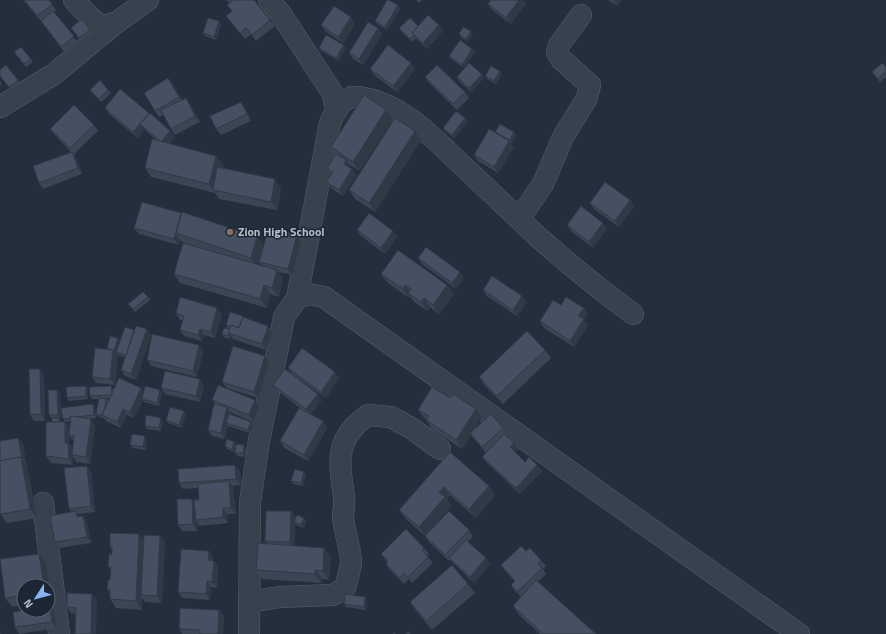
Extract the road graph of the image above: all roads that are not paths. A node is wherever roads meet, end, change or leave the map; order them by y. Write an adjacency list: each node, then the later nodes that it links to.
1 (74, 0): 5 (street)
2 (148, 0): 5 (street)
3 (269, 0): 7 (street)
4 (581, 15): 8 (street)
5 (117, 22): 6 (street)
6 (0, 107)
7 (336, 109): 8 (street); 9 (street)
8 (519, 218): 10 (street)
9 (297, 298): 13 (street); 16 (street)
10 (633, 314)
11 (440, 450): 13 (street)
12 (43, 503): 14 (street)
13 (249, 602): 15 (street)
14 (59, 634)
15 (249, 634)
16 (799, 634)

